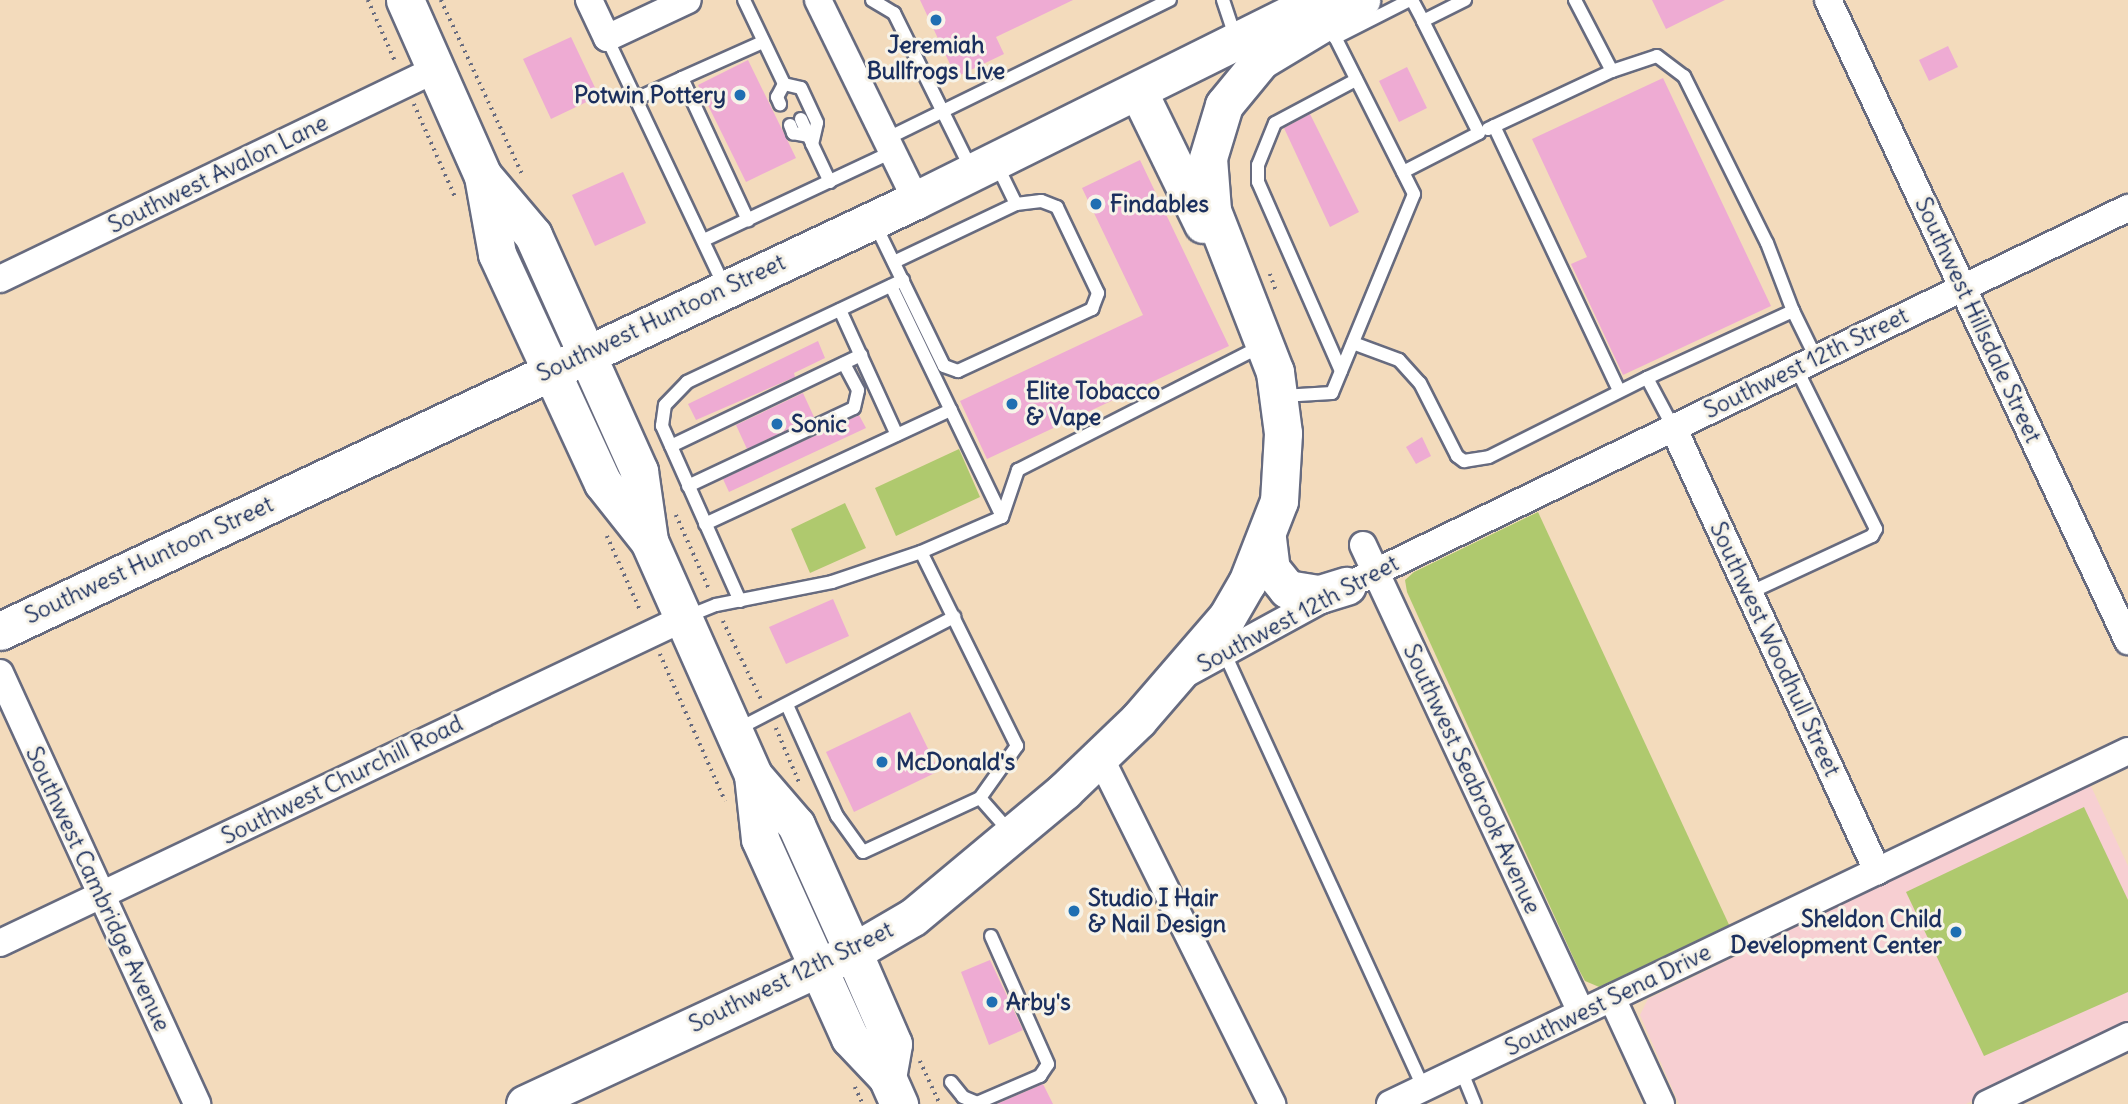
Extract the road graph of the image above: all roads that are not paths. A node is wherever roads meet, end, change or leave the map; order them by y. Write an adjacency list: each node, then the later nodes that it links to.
1 (405, 0): 20 (main road)
2 (589, 0): 16 (street)
3 (688, 0): 16 (street)
4 (744, 0): 18 (lane)
5 (818, 0): 32 (street)
6 (872, 0): 27 (lane)
7 (1223, 0): 17 (lane)
8 (1361, 0): 14 (main road)
9 (1411, 0): 14 (lane); 15 (lane)
10 (1465, 0): 15 (lane)
11 (1575, 0): 19 (lane)
12 (1828, 0): 46 (street, Southwest Hillsdale Street)
13 (1163, 1): 27 (lane)
14 (1324, 15): 17 (main road, Southwest Huntoon Street); 22 (lane); 50 (main road)
15 (1423, 21): 30 (lane)
16 (607, 38): 25 (lane)
17 (1236, 40): 24 (main road, Southwest Huntoon Street)
18 (763, 42): 21 (lane); 23 (lane)
19 (1612, 71): 29 (lane); 49 (lane)
20 (421, 77): 35 (main road); 44 (street, Southwest Avalon Lane)
21 (682, 78): 25 (lane); 40 (lane)
22 (1356, 80): 34 (lane); 57 (lane)
23 (784, 84): 26 (lane); 31 (lane)
24 (1138, 91): 33 (main road, Southwest Huntoon Street); 50 (main road)
25 (638, 98): 42 (lane)
26 (786, 101)
27 (943, 112): 32 (lane); 33 (lane)
28 (795, 122): 31 (lane)
29 (1494, 126): 30 (lane); 59 (lane)
30 (1479, 133): 34 (lane)
31 (810, 140): 36 (lane)
32 (889, 146): 36 (lane); 37 (street)
33 (984, 167): 37 (main road, Southwest Huntoon Street); 38 (lane)
34 (1403, 172): 51 (lane)
35 (483, 177): 52 (main road); 56 (main road)
36 (830, 182): 40 (lane)
37 (916, 200): 41 (main road, Southwest Huntoon Street)
38 (1016, 204): 43 (lane); 45 (lane)
39 (2128, 208): 46 (street, Southwest 12th Street)
40 (748, 220): 42 (lane)
41 (873, 220): 43 (lane); 47 (main road, Southwest Huntoon Street)
42 (704, 240): 47 (lane)
43 (894, 262): 45 (lane)
44 (0, 279)
45 (897, 283): 48 (lane); 61 (lane)
46 (1963, 287): 54 (street, Southwest 12th Street); 78 (street, Southwest Hillsdale Street)
47 (725, 288): 52 (main road, Southwest Huntoon Street)
48 (840, 310): 53 (lane); 64 (lane)
49 (1793, 311): 54 (lane); 58 (lane)
50 (1262, 337): 60 (main road); 66 (lane)
51 (1353, 343): 57 (lane); 59 (lane)
52 (586, 354): 56 (main road, Southwest Huntoon Street); 69 (main road)
53 (861, 355): 55 (lane); 63 (lane)
54 (1806, 363): 62 (street, Southwest 12th Street); 73 (lane)
55 (844, 364): 64 (lane); 65 (lane)
56 (551, 370): 69 (main road); 77 (main road, Southwest Huntoon Street)
57 (1341, 371): 60 (lane)
58 (1647, 377): 59 (lane); 62 (lane)
59 (1619, 391)
60 (1279, 396): 68 (main road)
61 (951, 410): 63 (lane); 66 (lane)
62 (1673, 427): 72 (street, Southwest 12th Street); 73 (street, Southwest Woodhull Street)
63 (897, 435): 67 (lane)
64 (671, 446): 65 (lane)
65 (688, 486): 67 (lane)
66 (1002, 517): 71 (lane)
67 (705, 524): 74 (lane)
68 (1267, 538): 72 (main road); 81 (main road)
69 (649, 541): 76 (main road)
70 (1363, 545): 72 (street, Southwest Seabrook Avenue)
71 (921, 552): 74 (lane); 75 (lane)
72 (1361, 579): 79 (street, Southwest 12th Street); 96 (street, Southwest Seabrook Avenue)
73 (1749, 593): 89 (street, Southwest Woodhull Street)
74 (740, 601): 76 (lane)
75 (954, 617): 82 (lane); 87 (lane)
76 (684, 618): 83 (main road); 90 (street, Southwest Churchill Road)
77 (0, 631)
78 (2128, 641)
79 (1224, 652): 81 (street, Southwest 12th Street); 101 (lane)
80 (0, 673): 90 (street, Southwest Cambridge Avenue)
81 (1168, 686): 85 (main road, Southwest 12th Street)
82 (787, 705): 83 (lane); 87 (lane)
83 (733, 731): 86 (main road)
84 (2128, 751): 89 (street, Southwest Sena Drive)
85 (1099, 755): 88 (main road, Southwest 12th Street); 105 (street)
86 (753, 775): 93 (main road); 94 (main road)
87 (980, 798): 88 (lane)
88 (1012, 835): 93 (main road, Southwest 12th Street)
89 (1877, 870): 95 (street, Southwest Sena Drive)
90 (100, 896): 92 (street, Southwest Churchill Road); 103 (street, Southwest Cambridge Avenue)
91 (991, 936): 99 (lane)
92 (0, 943)
93 (853, 951): 94 (main road, Southwest 12th Street); 100 (main road)
94 (818, 968): 100 (main road); 104 (main road, Southwest 12th Street)
95 (1612, 998): 96 (street, Southwest Sena Drive); 108 (street)
96 (1581, 1012): 98 (street, Southwest Sena Drive)
97 (2128, 1036): 102 (street)
98 (1461, 1070): 101 (street, Southwest Sena Drive); 107 (lane)
99 (951, 1082)
100 (879, 1087)
101 (1424, 1088): 106 (street, Southwest Sena Drive)
102 (2039, 1093): 109 (street)
103 (197, 1104)
104 (525, 1104)
105 (1272, 1104)
106 (1390, 1104)
107 (1475, 1104)
108 (1661, 1104)
109 (1987, 1104)

